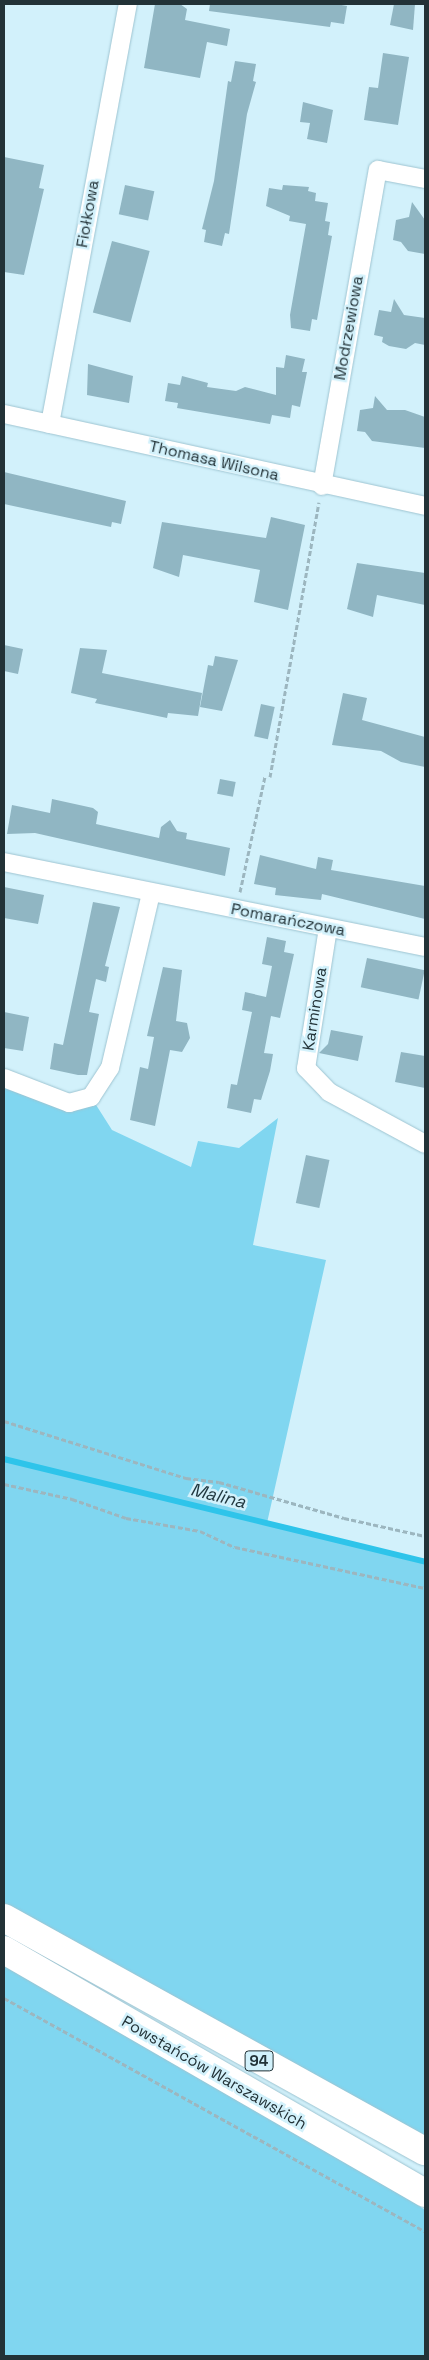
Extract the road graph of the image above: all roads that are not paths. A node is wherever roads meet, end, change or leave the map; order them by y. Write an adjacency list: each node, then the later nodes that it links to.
1 (128, 4): 4 (street, Fiołkowa)
2 (425, 178): 5 (street, Modrzewiowa)
3 (4, 414): 4 (street, Thomasa Wilsona)
4 (50, 424): 5 (street, Thomasa Wilsona)
5 (322, 486): 6 (street, Thomasa Wilsona)
6 (425, 506)
7 (4, 862): 8 (street, Pomarańczowa)
8 (151, 893): 9 (street, Pomarańczowa); 11 (street)
9 (328, 928): 10 (street, Pomarańczowa); 12 (street, Karminowa)
10 (425, 947)
11 (4, 1078)
12 (425, 1144)
13 (4, 1918): 15 (main road, Powstańców Warszawskich / 94)
14 (4, 1950): 16 (main road, Powstańców Warszawskich / 94)
15 (425, 2151)
16 (425, 2193)

